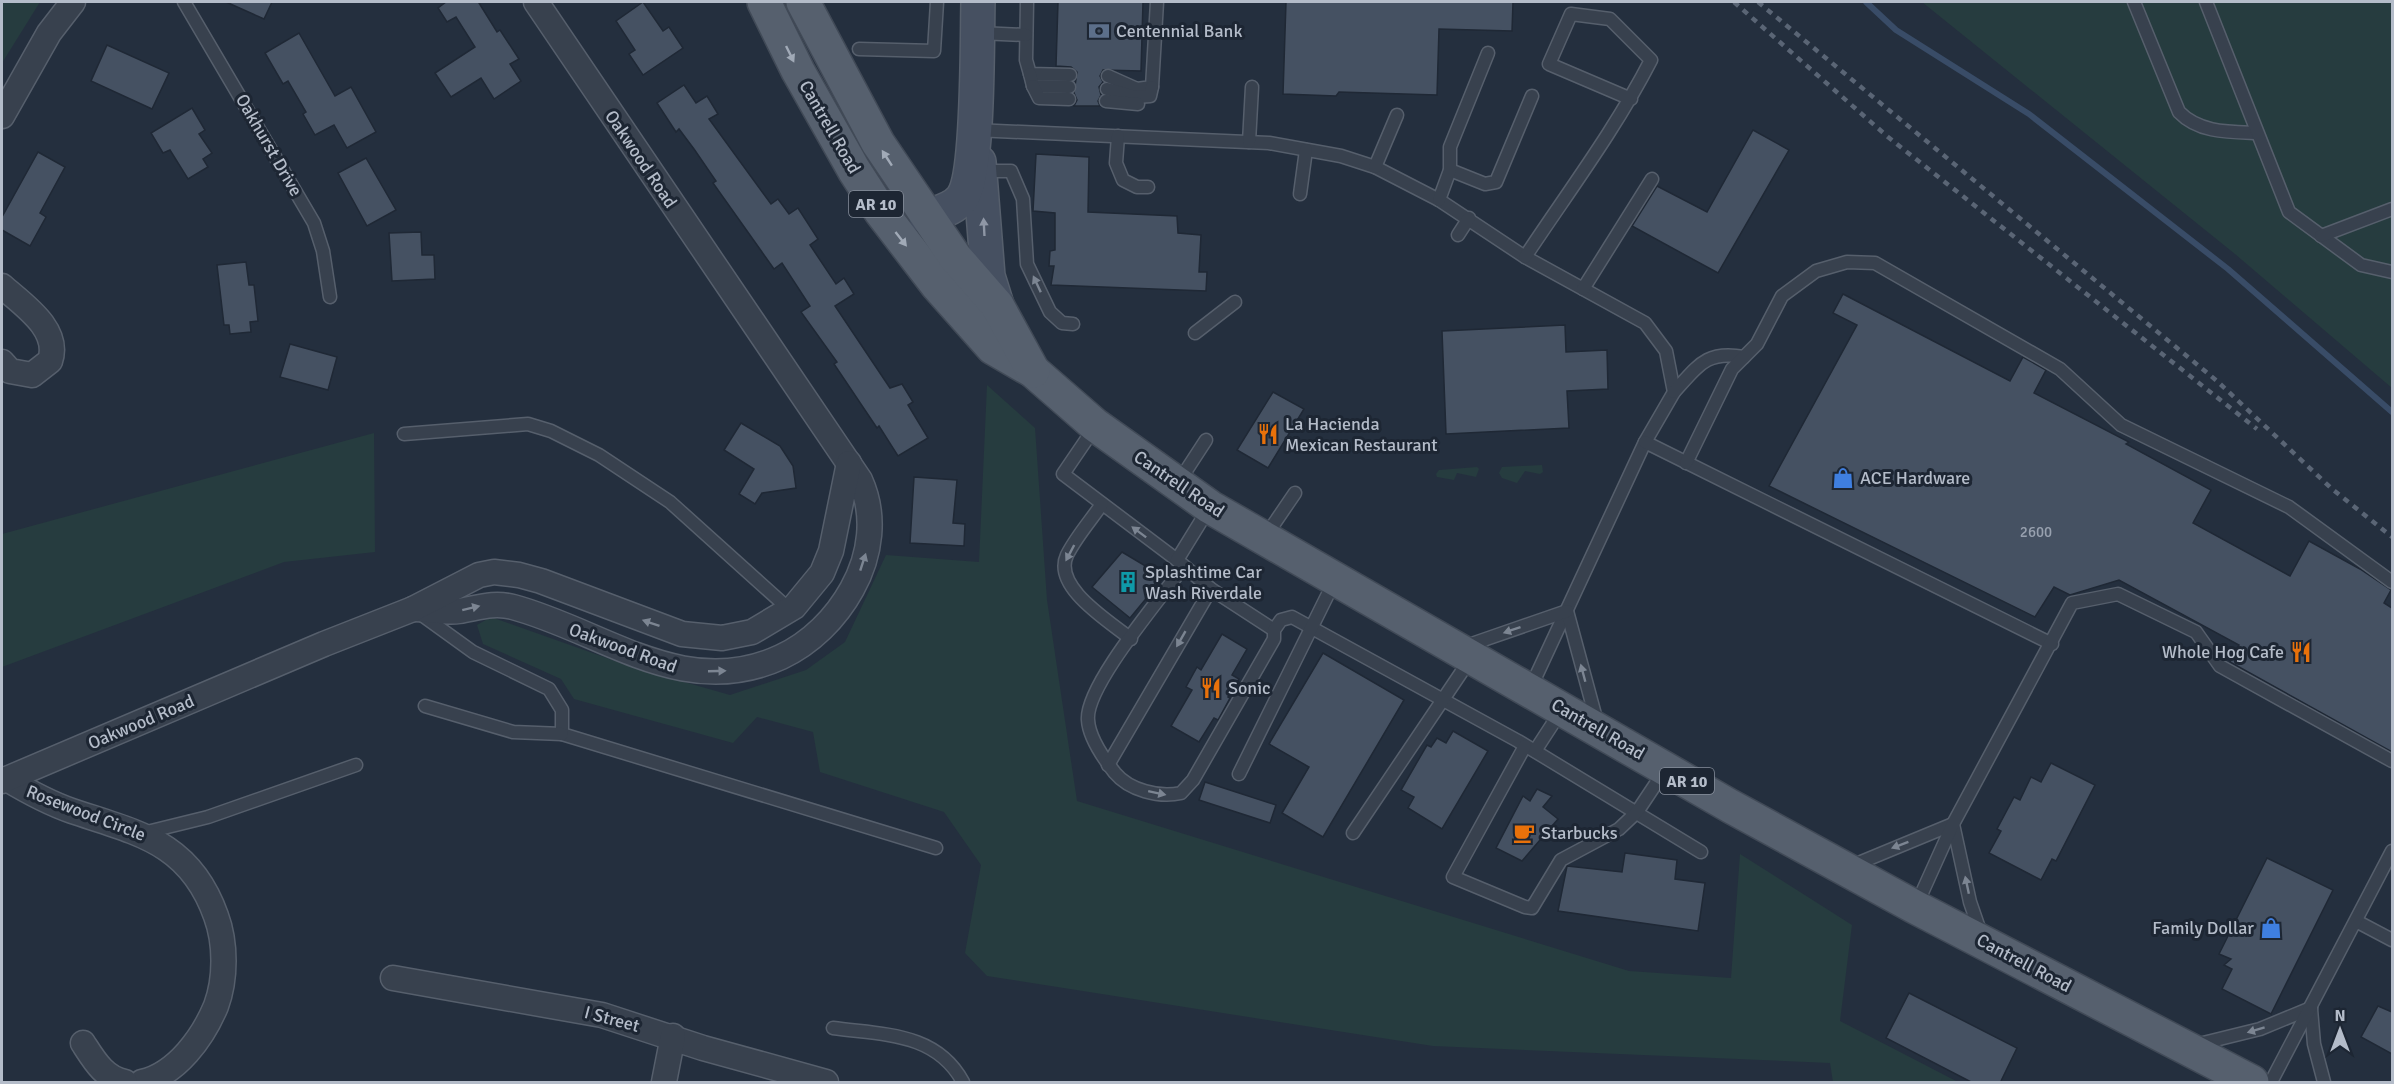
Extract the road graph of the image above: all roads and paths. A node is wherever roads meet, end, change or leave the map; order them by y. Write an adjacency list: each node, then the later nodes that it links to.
1 (73, 2): 23 (street)
2 (184, 2): 45 (lane, Oakhurst Drive)
3 (536, 2): 59 (street, Oakwood Road)
4 (764, 2): 52 (main road, Cantrell Road / AR 10, one-way to 52)
5 (803, 2): 37 (main road, Cantrell Road / AR 10, one-way to 5)
6 (937, 2): 13 (lane)
7 (1027, 2): 12 (lane)
8 (1157, 2): 18 (lane)
9 (2134, 2): 25 (lane)
10 (2205, 2): 25 (lane)
11 (978, 17): 12 (lane); 24 (street)
12 (1026, 35): 16 (lane)
13 (859, 49)
14 (1488, 53): 30 (lane)
15 (1108, 76): 18 (lane)
16 (1031, 80): 16 (lane)
17 (1252, 87): 27 (lane)
18 (1151, 91): 19 (lane)
19 (1107, 95)
20 (1532, 96): 30 (lane)
21 (1631, 99): 21 (lane); 41 (lane)
22 (1397, 115): 29 (lane)
23 (2, 116)
24 (975, 130): 26 (lane); 31 (street); 37 (street)
25 (2257, 133): 40 (lane)
26 (1118, 136): 27 (lane); 33 (lane)
27 (1249, 142): 28 (lane)
28 (1306, 150): 29 (lane); 34 (lane)
29 (1375, 168): 35 (lane)
30 (1450, 170): 35 (lane)
31 (981, 171): 47 (street, one-way to 31); 48 (lane, one-way to 31)
32 (1652, 179): 44 (lane)
33 (1149, 188)
34 (1300, 194)
35 (1439, 200): 38 (lane)
36 (2392, 209): 40 (lane)
37 (926, 217): 47 (main road, Cantrell Road / AR 10)
38 (1469, 218): 39 (lane); 41 (lane)
39 (1458, 235)
40 (2321, 236): 42 (lane)
41 (1525, 257): 44 (lane)
42 (2392, 272)
43 (2, 286): 51 (street)
44 (1583, 289): 53 (lane)
45 (330, 297)
46 (1235, 302): 49 (lane)
47 (997, 305): 52 (main road, Cantrell Road / AR 10)
48 (1073, 324)
49 (1195, 333)
50 (1744, 357): 53 (lane); 58 (lane); 67 (lane)
51 (2, 362)
52 (1033, 371): 54 (main road, Cantrell Road / AR 10)
53 (1674, 392): 57 (lane)
54 (1095, 425): 60 (main road, Cantrell Road / AR 10); 62 (lane)
55 (404, 434): 70 (lane)
56 (1206, 440): 60 (lane)
57 (1645, 442): 58 (lane); 71 (lane)
58 (1686, 463): 75 (lane)
59 (849, 464): 69 (street, Oakwood Road, one-way to 59); 70 (street, Oakwood Road)
60 (1177, 484): 63 (main road, Cantrell Road / AR 10)
61 (1295, 493): 64 (lane)
62 (1102, 504): 65 (lane, one-way to 62); 74 (lane, one-way to 74)
63 (1210, 507): 64 (main road, Cantrell Road / AR 10); 65 (lane)
64 (1265, 538): 66 (main road, Cantrell Road / AR 10)
65 (1181, 563): 68 (lane); 74 (lane)
66 (1336, 579): 72 (lane); 76 (main road, Cantrell Road / AR 10)
67 (2392, 582)
68 (1211, 589): 73 (lane); 86 (lane, one-way to 86)
69 (413, 609): 70 (street, Oakwood Road, one-way to 69); 82 (lane); 89 (street, Oakwood Road)
70 (790, 610)
71 (1567, 611): 76 (lane, one-way to 76); 77 (lane); 81 (lane, one-way to 71)
72 (1314, 628): 73 (lane); 78 (lane); 88 (lane)
73 (1274, 630): 86 (lane, one-way to 73)
74 (1131, 639): 86 (lane)
75 (2052, 644): 84 (lane); 91 (lane)
76 (1464, 653): 77 (main road, Cantrell Road / AR 10); 78 (lane)
77 (1530, 690): 80 (main road, Cantrell Road / AR 10)
78 (1441, 700): 83 (lane); 93 (lane)
79 (425, 705): 82 (lane)
80 (1563, 708): 81 (main road, Cantrell Road / AR 10); 83 (lane)
81 (1599, 729): 87 (main road, Cantrell Road / AR 10)
82 (562, 735): 94 (lane)
83 (1530, 749): 90 (lane); 90 (lane)
84 (2392, 761)
85 (356, 765): 92 (lane)
86 (1108, 765)
87 (1666, 769): 90 (lane); 97 (main road, Cantrell Road / AR 10)
88 (1239, 774)
89 (4, 780): 92 (street, Rosewood Circle)
90 (1637, 812): 96 (lane)
91 (1953, 824): 97 (lane, one-way to 97); 98 (lane); 101 (lane, one-way to 91)
92 (142, 833): 109 (street, Rosewood Circle)
93 (1353, 833)
94 (936, 848)
95 (2392, 851): 99 (lane)
96 (1701, 852)
97 (1847, 868): 98 (main road, Cantrell Road / AR 10)
98 (1915, 907): 101 (main road, Cantrell Road / AR 10)
99 (2356, 921): 100 (lane); 103 (lane)
100 (2392, 940)
101 (1983, 941): 107 (main road, Cantrell Road / AR 10)
102 (393, 978): 105 (street, I Street)
103 (2311, 1008): 107 (lane, one-way to 107); 114 (lane); 115 (lane)
104 (833, 1028): 112 (lane)
105 (673, 1036): 110 (street); 111 (street, I Street)
106 (83, 1043): 108 (street)
107 (2186, 1048): 113 (main road, Cantrell Road / AR 10)
108 (125, 1083)
109 (142, 1083)
110 (664, 1083)
111 (826, 1083)
112 (963, 1083)
113 (2252, 1083)
114 (2271, 1083)
115 (2324, 1083)

